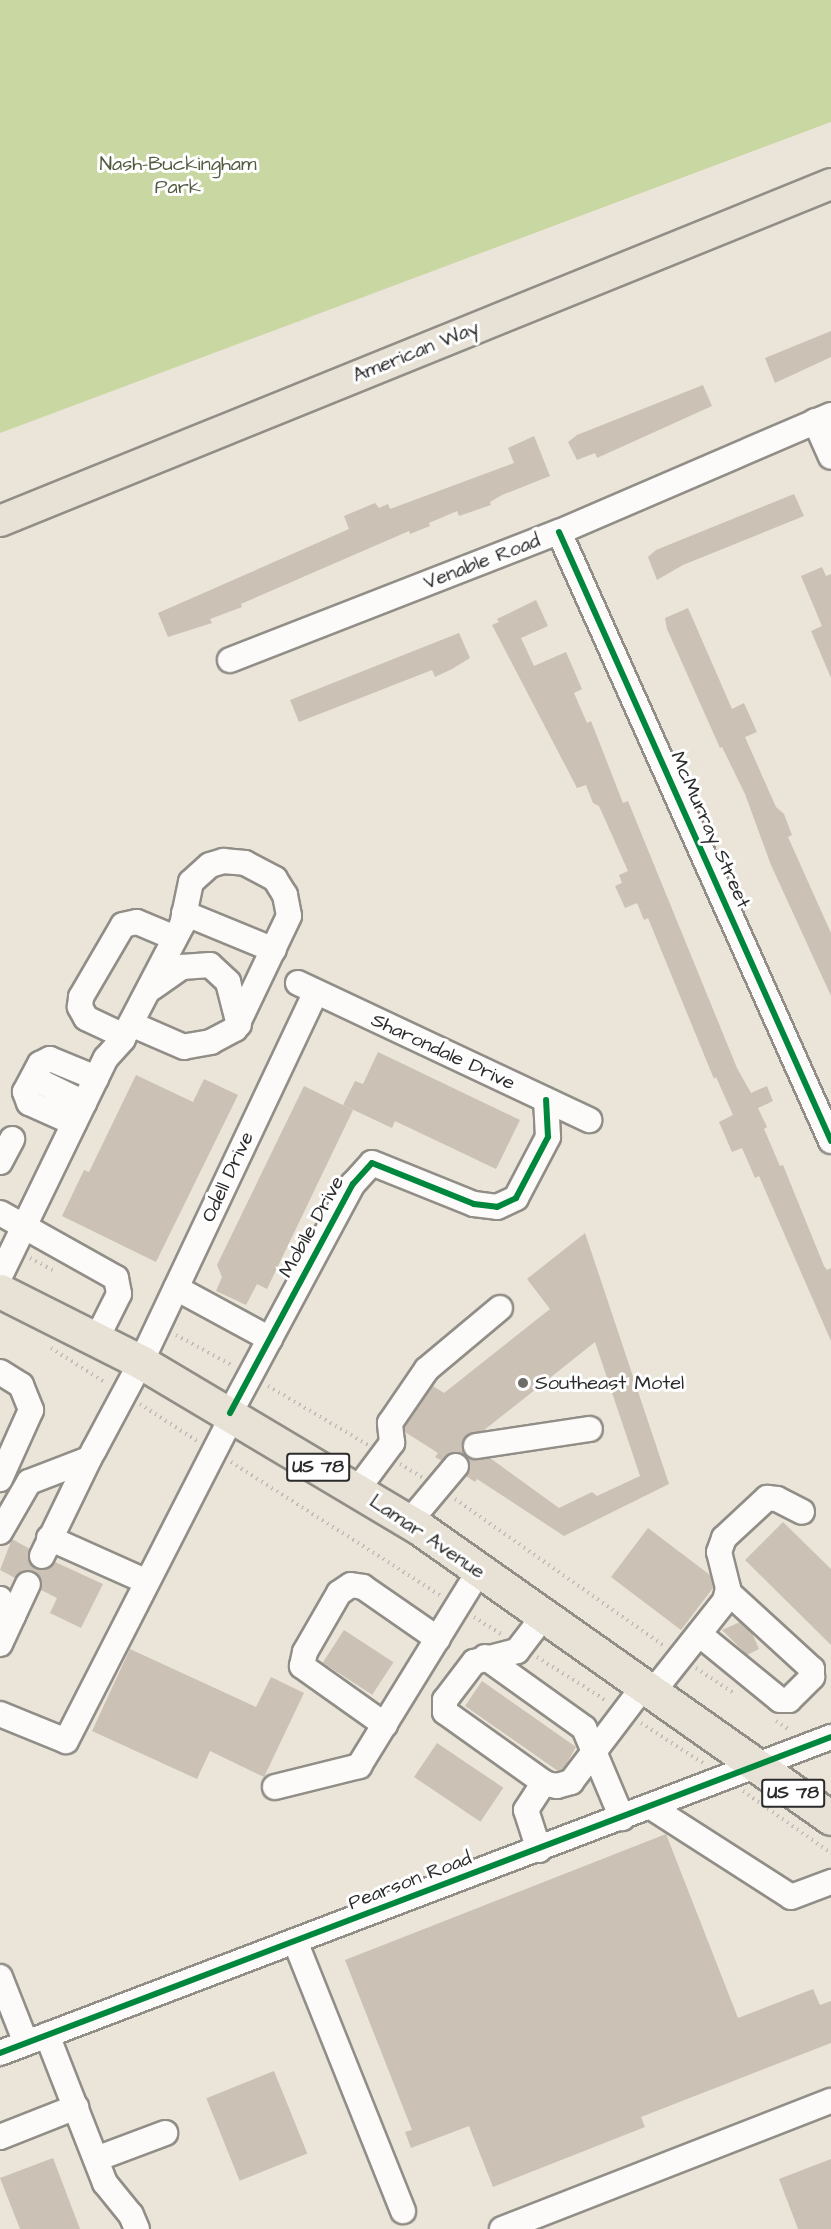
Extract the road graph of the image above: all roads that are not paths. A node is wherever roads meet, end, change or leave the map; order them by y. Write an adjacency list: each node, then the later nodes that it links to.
1 (831, 184): 4 (main road, American Way)
2 (823, 418): 3 (street); 5 (street, Venable Road)
3 (831, 457)
4 (0, 521)
5 (559, 532): 6 (street, Venable Road); 19 (street, McMurray Street)
6 (230, 660)
7 (183, 913): 8 (street); 9 (street); 9 (street)
8 (175, 938): 11 (street); 13 (street)
9 (273, 950): 12 (street)
10 (307, 987): 15 (street, Sharondale Drive); 24 (street, Odell Drive)
11 (148, 991): 12 (street); 13 (street)
12 (239, 1025): 13 (street)
13 (128, 1030): 14 (street)
14 (96, 1078): 16 (street); 16 (street)
15 (546, 1100): 17 (street, Sharondale Drive); 27 (street, Mobile Drive)
16 (79, 1113): 22 (street)
17 (589, 1120)
18 (12, 1139): 20 (street)
19 (831, 1141)
20 (0, 1162)
21 (0, 1213): 22 (street)
22 (24, 1226): 23 (street); 28 (street)
23 (0, 1276)
24 (176, 1288): 27 (street); 29 (street, Odell Drive)
25 (0, 1292): 28 (highway, Lamar Avenue / US 78)
26 (500, 1308): 37 (street)
27 (270, 1339): 31 (street, Mobile Drive)
28 (96, 1340): 29 (highway, Lamar Avenue / US 78)
29 (141, 1362): 31 (highway, Lamar Avenue / US 78); 34 (street, Odell Drive)
30 (0, 1372): 36 (street)
31 (232, 1414): 37 (highway, Lamar Avenue / US 78); 42 (street, Mobile Drive)
32 (590, 1429): 33 (street)
33 (476, 1446)
34 (89, 1459): 40 (street); 42 (street, Odell Drive)
35 (456, 1466): 39 (street)
36 (0, 1479)
37 (357, 1490): 39 (highway, Lamar Avenue / US 78)
38 (802, 1512): 44 (street)
39 (409, 1522): 41 (highway, Lamar Avenue / US 78)
40 (0, 1532)
41 (479, 1571): 46 (highway, Lamar Avenue / US 78); 48 (street)
42 (145, 1581): 52 (street, Mobile Drive)
43 (28, 1584): 45 (street)
44 (728, 1592): 47 (street); 47 (street)
45 (7, 1608): 49 (street)
46 (543, 1617): 50 (street); 51 (highway, Lamar Avenue / US 78)
47 (699, 1634): 51 (street)
48 (438, 1639): 53 (street); 53 (street)
49 (0, 1644)
50 (485, 1657): 55 (street); 57 (street)
51 (640, 1698): 55 (street); 56 (highway, Lamar Avenue / US 78)
52 (0, 1714)
53 (385, 1725): 58 (street)
54 (831, 1737): 56 (street, Pearson Road)
55 (595, 1750): 57 (street); 60 (street)
56 (756, 1767): 59 (street, Pearson Road); 61 (highway, Lamar Avenue / US 78)
57 (544, 1782): 62 (street)
58 (275, 1787)
59 (651, 1808): 60 (street, Pearson Road); 63 (street)
60 (622, 1818): 62 (street, Pearson Road)
61 (831, 1818)
62 (539, 1850): 64 (street, Pearson Road)
63 (831, 1882)
64 (295, 1941): 66 (street, Pearson Road); 73 (street)
65 (0, 1977): 66 (street)
66 (37, 2039): 67 (street, Pearson Road); 69 (street)
67 (0, 2053)
68 (831, 2102): 75 (street)
69 (76, 2107): 71 (street); 72 (street)
70 (165, 2133): 72 (street)
71 (0, 2137)
72 (96, 2159): 74 (street)
73 (403, 2211)
74 (137, 2229)
75 (502, 2229)

